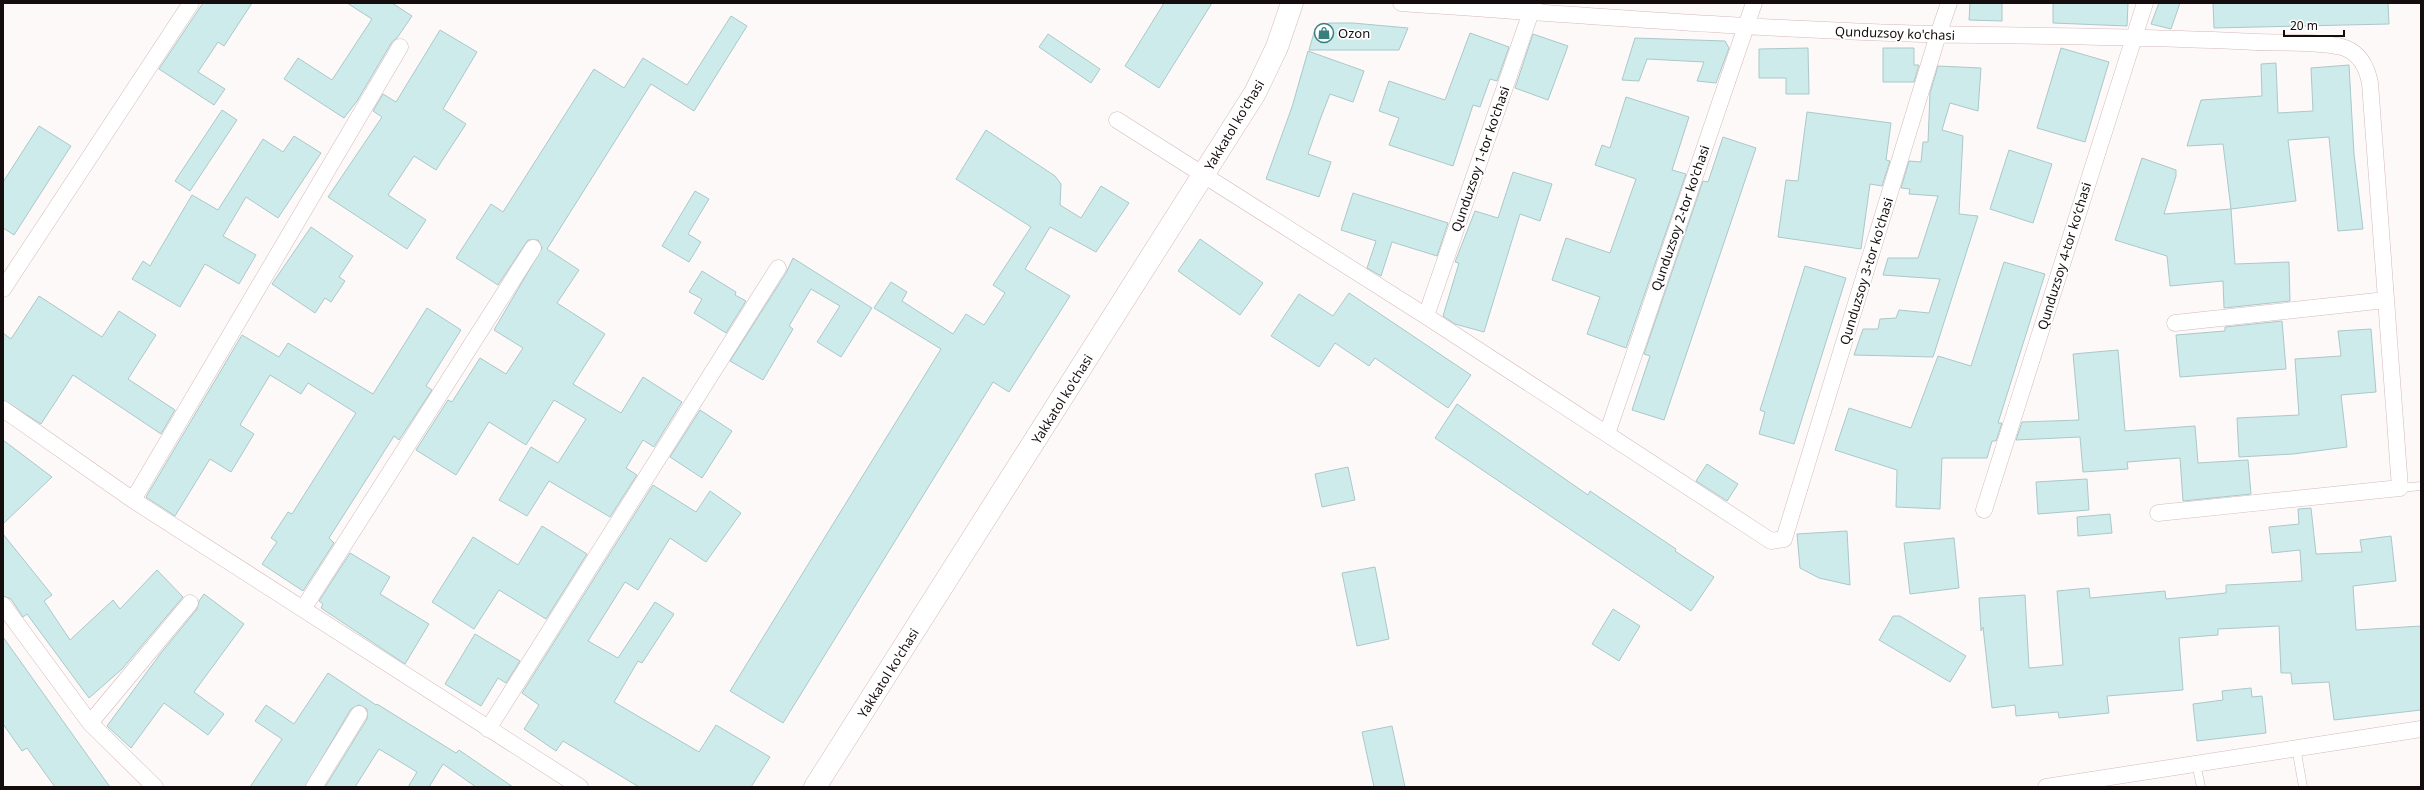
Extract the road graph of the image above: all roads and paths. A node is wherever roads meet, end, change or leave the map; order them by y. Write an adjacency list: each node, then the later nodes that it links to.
1 (191, 3): 16 (street)
2 (1292, 3): 13 (street, Yakkatol ko'chasi)
3 (1401, 3): 7 (street, Qunduzsoy ko'chasi)
4 (1754, 3): 8 (street, Qunduzsoy 2-tor ko'chasi)
5 (1950, 3): 9 (street, Qunduzsoy 3-tor ko'chasi)
6 (2145, 3): 10 (street, Qunduzsoy 4-tor koʻchasi)
7 (1533, 8): 8 (street, Qunduzsoy ko'chasi); 18 (street, Qunduzsoy 1-tor ko'chasi)
8 (1745, 28): 9 (street, Qunduzsoy ko'chasi); 21 (street, Qunduzsoy 2-tor ko'chasi)
9 (1938, 34): 10 (street, Qunduzsoy ko'chasi); 21 (street, Qunduzsoy 3-tor ko'chasi)
10 (2133, 37): 17 (street, Qunduzsoy ko'chasi); 25 (street, Qunduzsoy 4-tor koʻchasi)
11 (400, 47): 24 (street)
12 (1117, 120): 13 (street)
13 (1203, 176): 18 (street); 39 (street, Yakkatol ko'chasi)
14 (533, 248): 29 (street)
15 (778, 268): 32 (street)
16 (3, 289)
17 (2386, 300): 19 (street); 23 (street, Qunduzsoy ko'chasi)
18 (1426, 316): 21 (street)
19 (2175, 323)
20 (3, 409): 24 (street)
21 (1607, 434)
22 (2421, 486): 23 (lane)
23 (2400, 488): 26 (street)
24 (133, 500): 29 (street)
25 (1984, 510)
26 (2158, 513)
27 (3, 604): 31 (street)
28 (190, 604): 31 (street)
29 (303, 609): 32 (street)
30 (359, 714): 37 (street)
31 (90, 723): 36 (street)
32 (488, 729): 38 (street)
33 (2421, 729): 34 (street)
34 (2296, 747): 35 (street); 42 (lane)
35 (2196, 763): 40 (street); 41 (lane)
36 (155, 787)
37 (314, 787)
38 (580, 787)
39 (815, 787)
40 (2046, 787)
41 (2201, 787)
42 (2303, 787)

